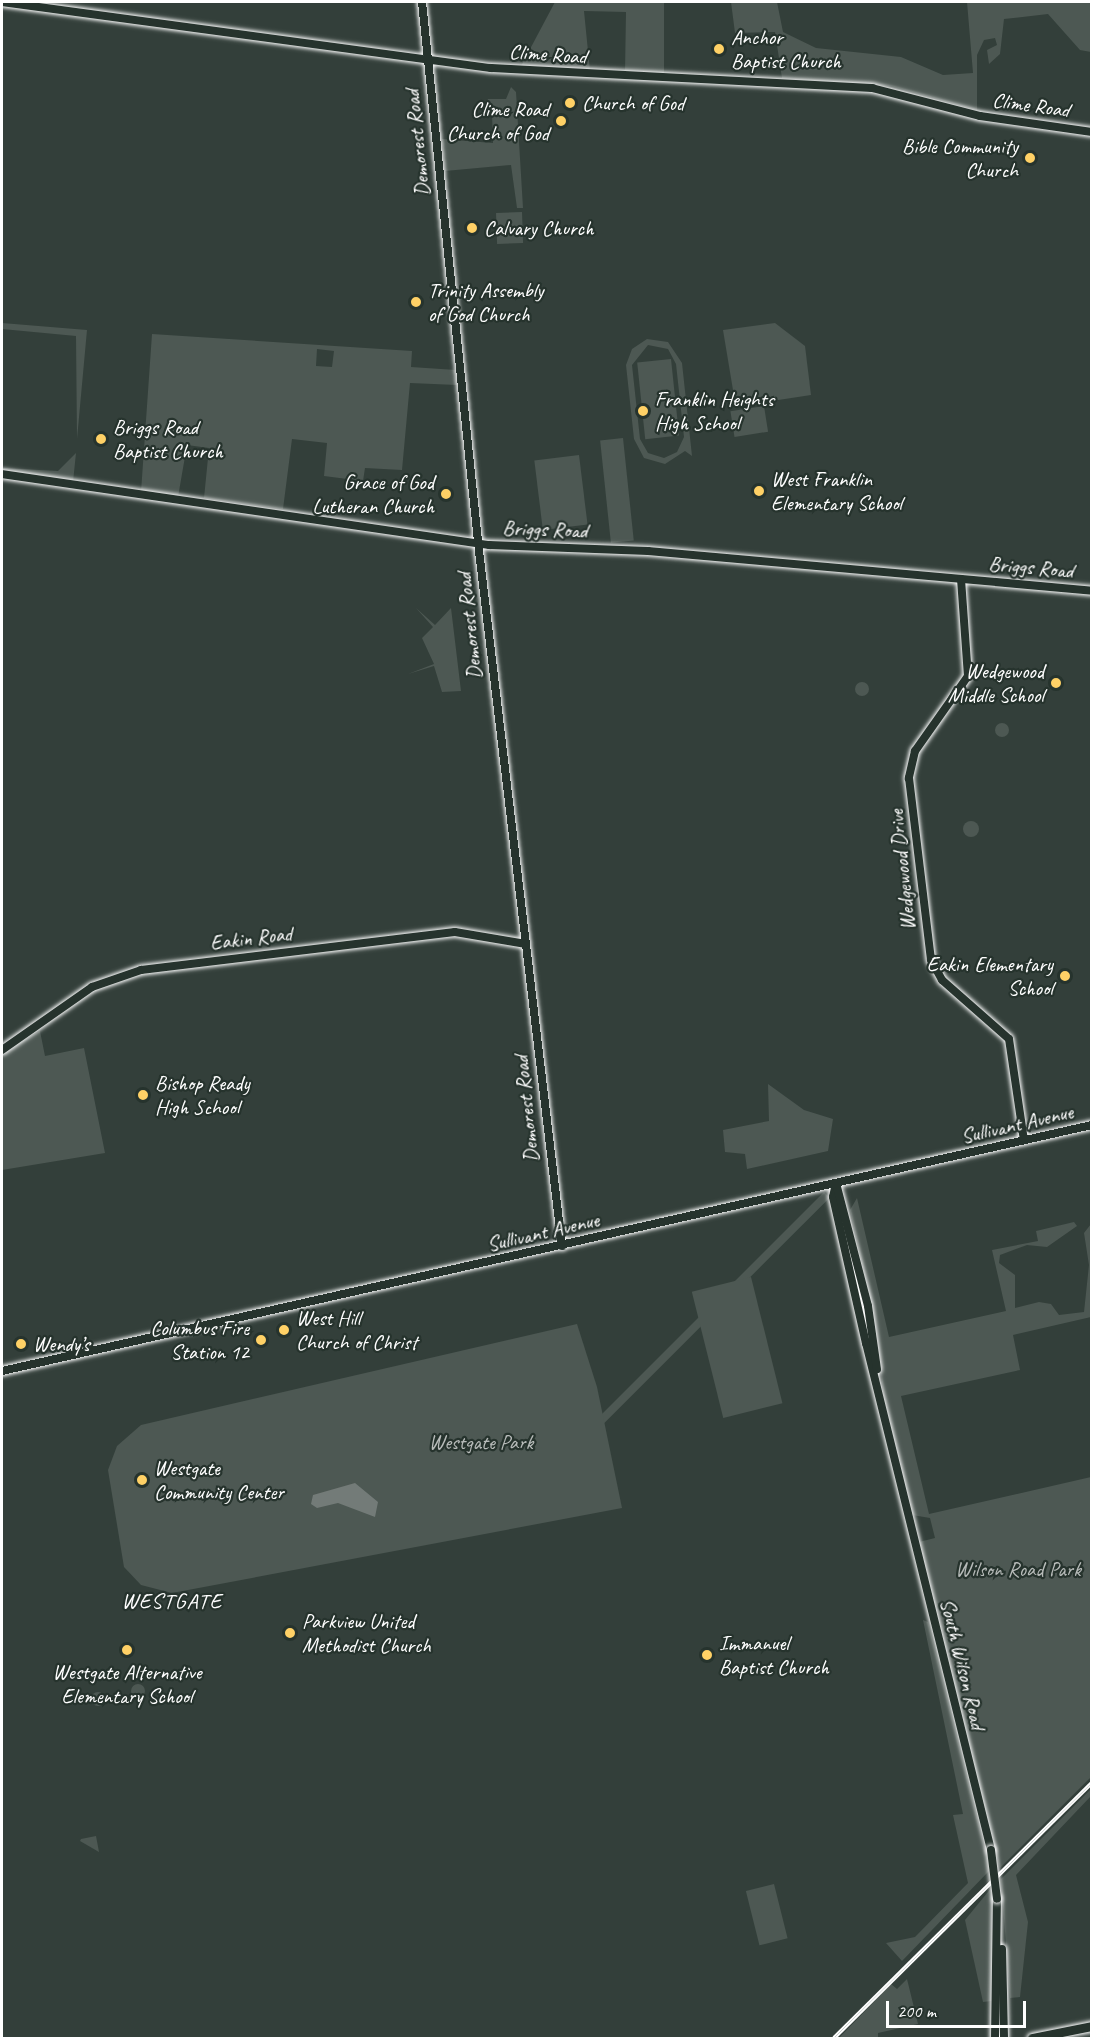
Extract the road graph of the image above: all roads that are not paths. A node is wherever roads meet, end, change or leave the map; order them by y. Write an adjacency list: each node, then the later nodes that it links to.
1 (2, 2): 3 (street, Clime Road)
2 (422, 2): 3 (street, Demorest Road)
3 (426, 61): 4 (street, Clime Road); 6 (street, Demorest Road)
4 (1092, 132)
5 (2, 474): 6 (street, Briggs Road)
6 (478, 543): 7 (street, Briggs Road); 9 (street, Demorest Road)
7 (961, 579): 8 (street, Briggs Road); 12 (street, Wedgewood Drive)
8 (1092, 591)
9 (526, 944): 10 (street, Eakin Road); 14 (street, Demorest Road)
10 (2, 1050)
11 (1092, 1125): 12 (street, Sullivant Avenue)
12 (1024, 1140): 13 (street, Sullivant Avenue)
13 (836, 1183): 14 (street, Sullivant Avenue); 16 (street, South Wilson Road, bridge)
14 (562, 1246): 15 (street, Sullivant Avenue)
15 (2, 1371)
16 (997, 1903): 18 (street, South Wilson Road); 19 (street, South Wilson Road)
17 (1092, 2026): 20 (main road)
18 (995, 2038)
19 (1004, 2038)
20 (1034, 2038)

